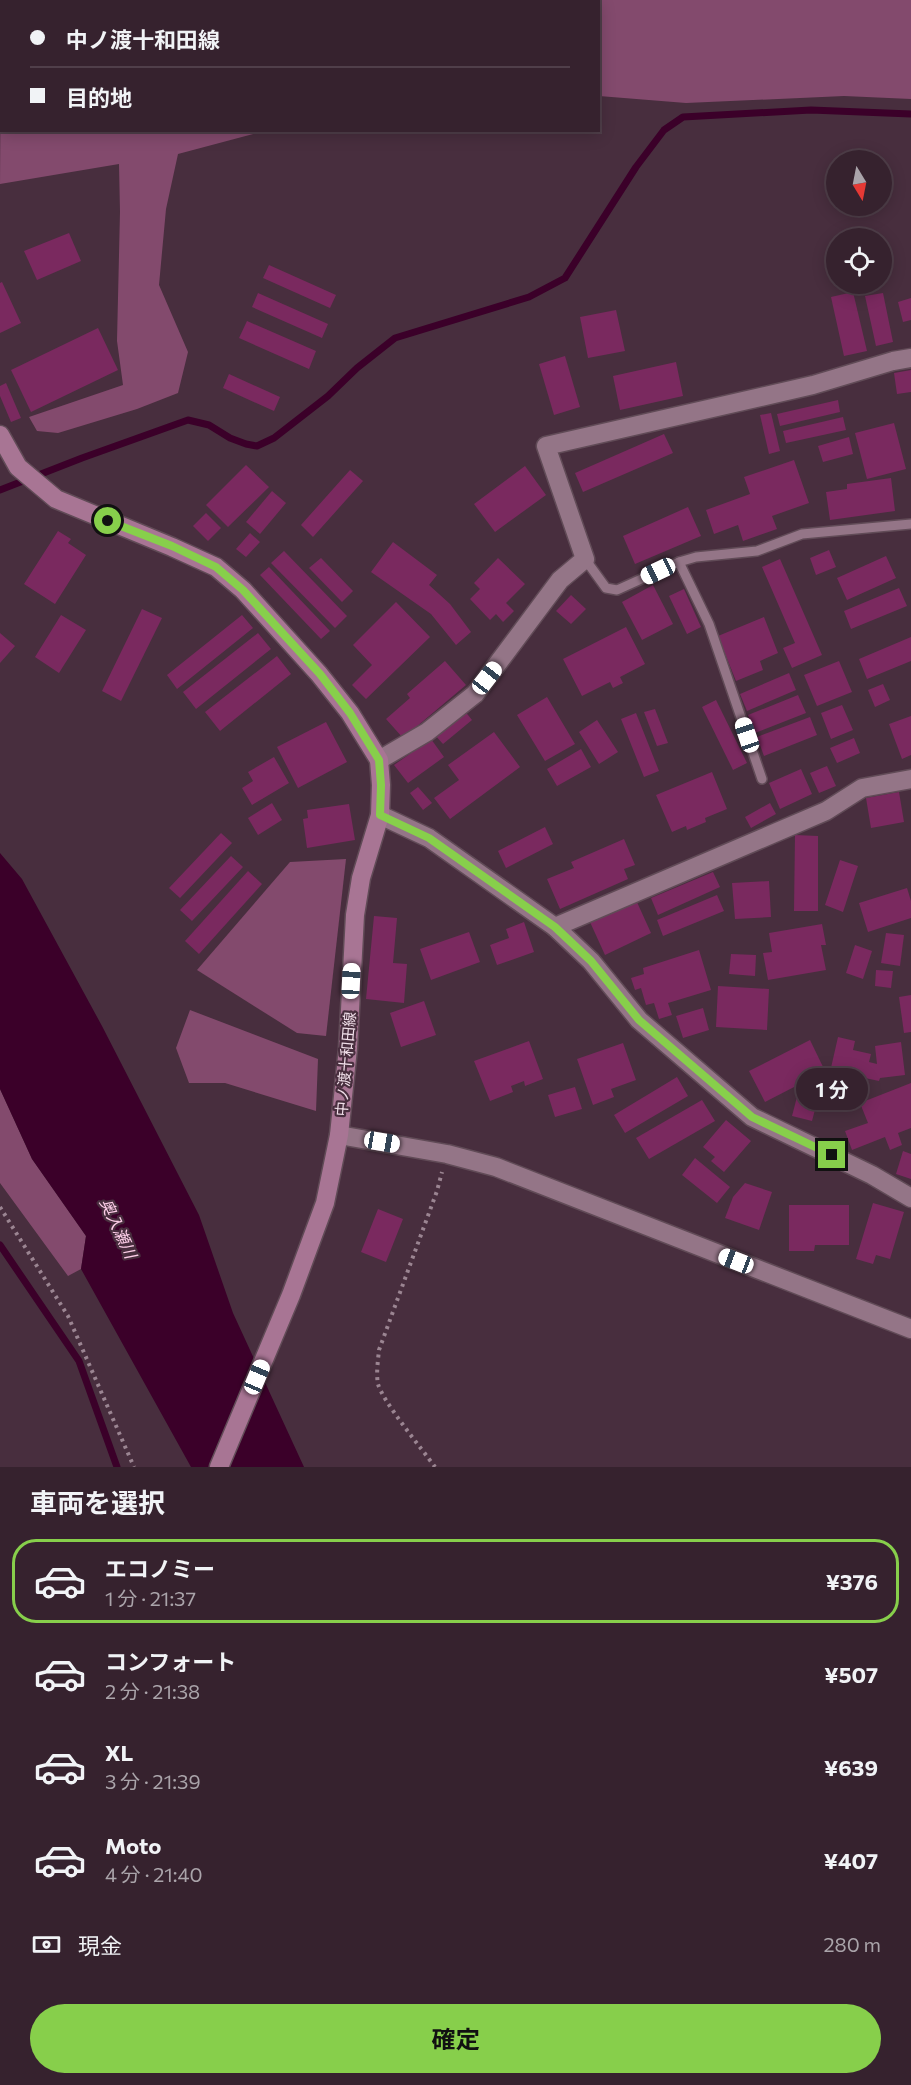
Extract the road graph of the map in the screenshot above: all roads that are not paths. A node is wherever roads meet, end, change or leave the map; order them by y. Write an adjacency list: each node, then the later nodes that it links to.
1 (911, 358): 4 (street)
2 (0, 435): 6 (main road, 中ノ渡十和田線)
3 (911, 524): 5 (lane)
4 (585, 559): 5 (lane); 6 (street)
5 (679, 562): 7 (lane)
6 (379, 760): 9 (main road, 中ノ渡十和田線)
7 (762, 779)
8 (911, 779): 10 (street)
9 (380, 815): 10 (street); 11 (main road, 中ノ渡十和田線)
10 (555, 927): 12 (street)
11 (339, 1135): 13 (street); 14 (main road, 中ノ渡十和田線)
12 (911, 1198)
13 (911, 1329)
14 (219, 1467)

